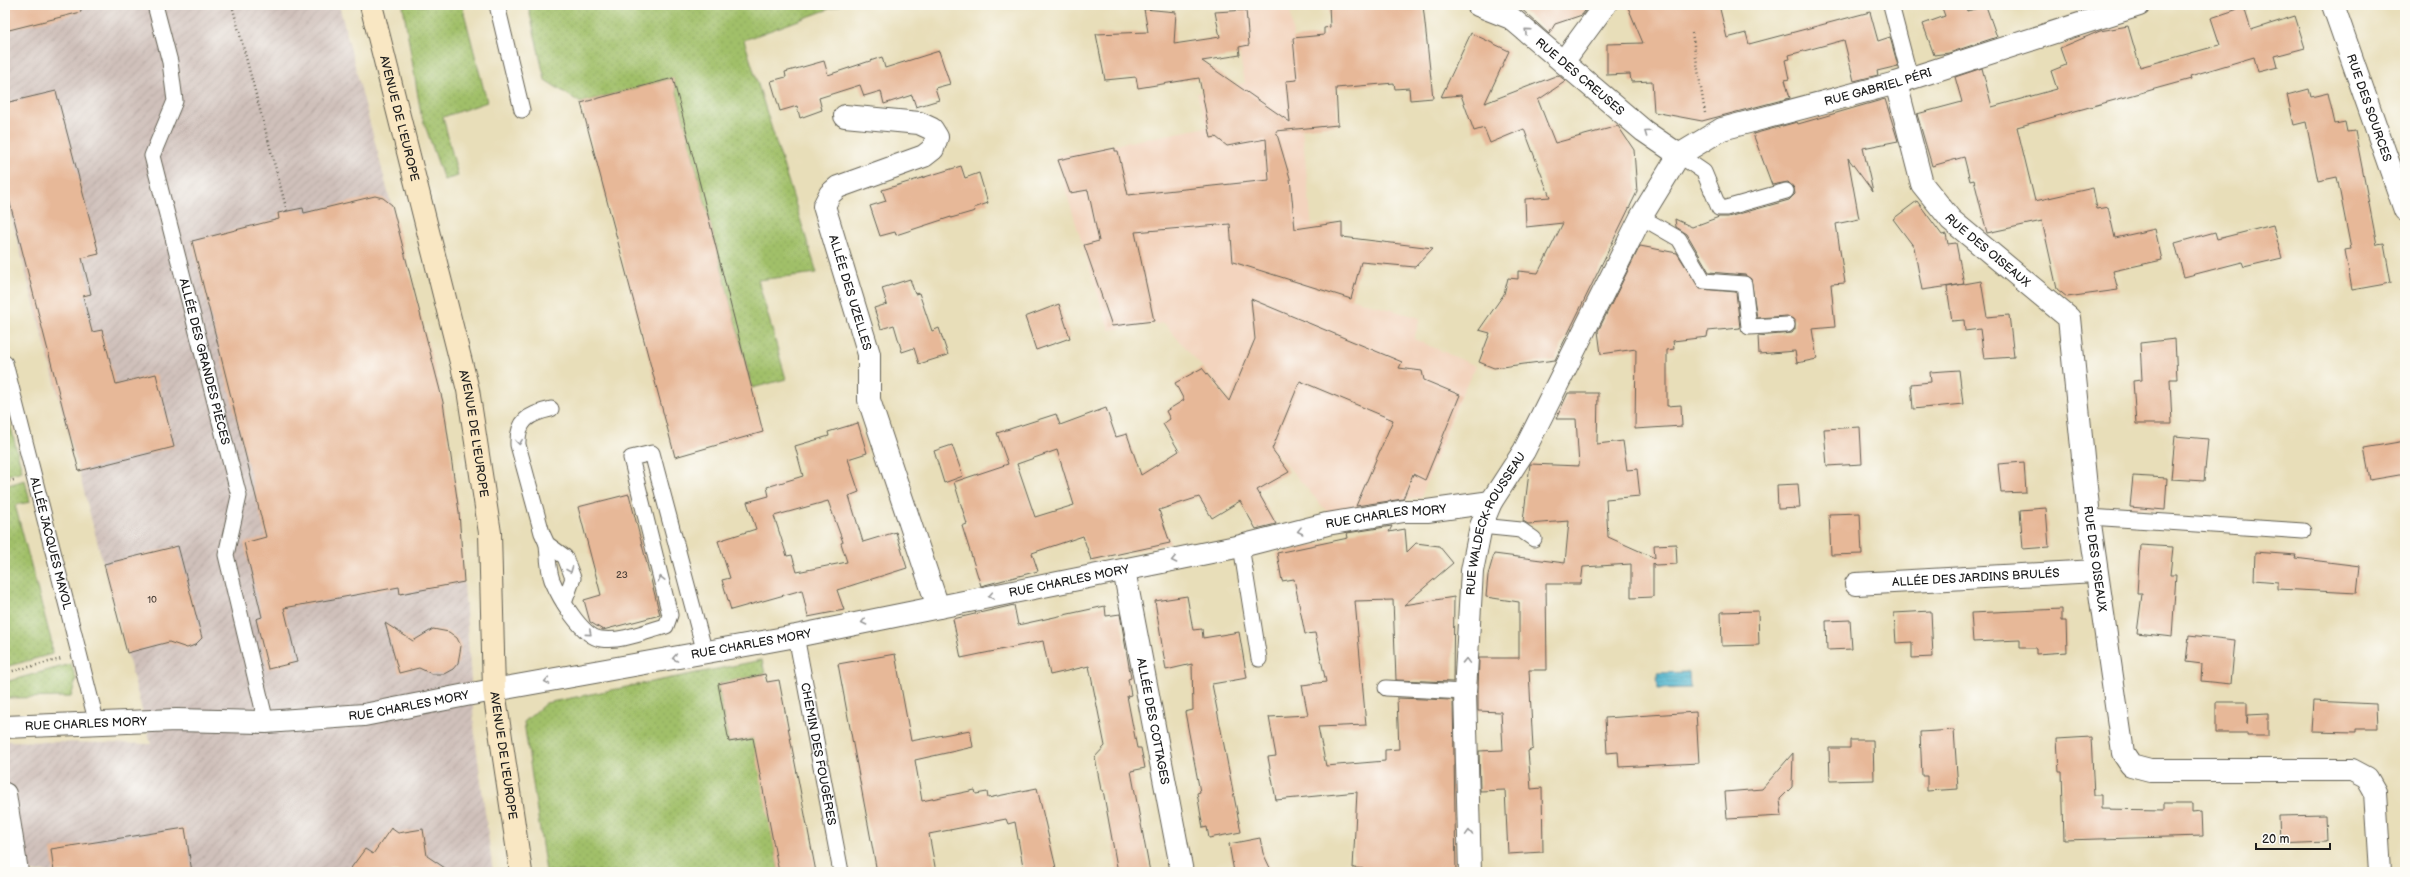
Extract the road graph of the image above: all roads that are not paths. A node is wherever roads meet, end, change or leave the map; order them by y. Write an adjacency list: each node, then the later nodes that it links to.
1 (155, 5): 36 (lane, ALLÉE DES GRANDES PIÈCES)
2 (370, 5): 34 (main road, AVENUE DE L'EUROPE)
3 (497, 5): 11 (lane)
4 (1478, 5): 9 (street, RUE DES CREUSES, one-way to 4)
5 (1605, 5): 9 (street)
6 (1891, 5): 10 (lane)
7 (2139, 5): 10 (street, RUE GABRIEL PÉRI)
8 (2333, 5): 15 (street, RUE DES SOURCES)
9 (1563, 62): 13 (street, RUE DES CREUSES, one-way to 9)
10 (1903, 81): 13 (street, RUE GABRIEL PÉRI); 21 (street, RUE DES OISEAUX)
11 (522, 110)
12 (845, 116): 29 (street, ALLÉE DES UZELLES)
13 (1680, 155): 14 (lane); 16 (street, RUE GABRIEL PÉRI)
14 (1786, 191)
15 (2405, 210)
16 (1644, 212): 17 (lane); 20 (street, RUE WALDECK-ROUSSEAU)
17 (1787, 325)
18 (5, 363): 37 (lane, ALLÉE JACQUES MAYOL)
19 (551, 409): 31 (lane, one-way to 31)
20 (1490, 502): 22 (street, RUE WALDECK-ROUSSEAU); 25 (street, RUE CHARLES MORY, one-way to 25)
21 (2089, 517): 23 (lane); 27 (street, RUE DES OISEAUX)
22 (1481, 526): 24 (lane); 35 (street, RUE WALDECK-ROUSSEAU, one-way to 22)
23 (2303, 531)
24 (1534, 538)
25 (1241, 546): 26 (street, RUE CHARLES MORY, one-way to 26); 32 (lane)
26 (1124, 570): 29 (street, RUE CHARLES MORY, one-way to 29); 43 (street, ALLÉE DES COTTAGES)
27 (2096, 571): 28 (street, ALLÉE DES JARDINS BRULÉS); 45 (street, RUE DES OISEAUX)
28 (1856, 584)
29 (938, 607): 30 (street, RUE CHARLES MORY, one-way to 30)
30 (796, 636): 31 (street, RUE CHARLES MORY); 42 (lane, CHEMIN DES FOUGÈRES)
31 (705, 652): 34 (street, RUE CHARLES MORY, one-way to 34)
32 (1259, 659)
33 (1386, 688): 35 (lane)
34 (494, 691): 36 (street, RUE CHARLES MORY); 41 (main road, AVENUE DE L'EUROPE)
35 (1465, 692): 44 (street, RUE WALDECK-ROUSSEAU, one-way to 35)
36 (266, 722): 37 (street, RUE CHARLES MORY)
37 (98, 724): 38 (street, RUE CHARLES MORY)
38 (5, 727)
39 (5, 794): 40 (street)
40 (17, 872)
41 (521, 872)
42 (841, 872)
43 (1182, 872)
44 (1470, 872)
45 (2380, 872)

